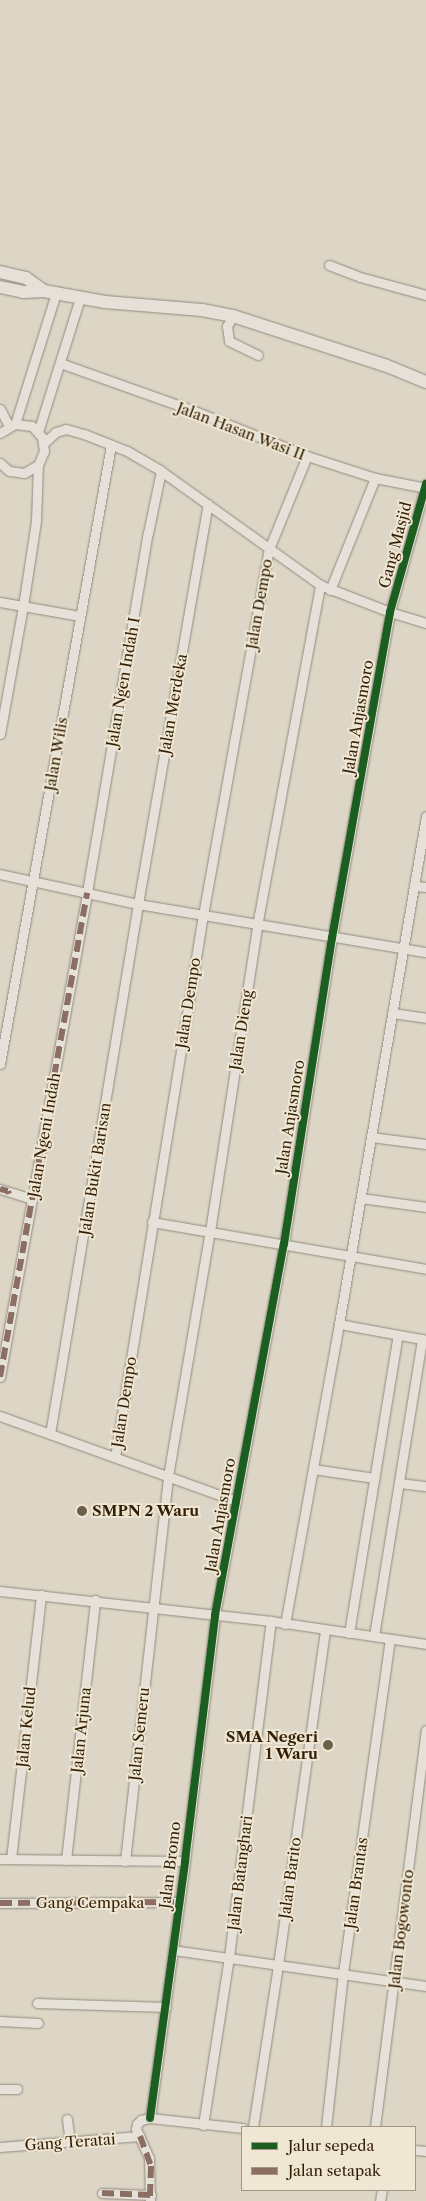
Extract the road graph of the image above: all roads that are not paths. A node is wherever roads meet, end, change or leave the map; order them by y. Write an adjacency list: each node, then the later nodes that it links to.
1 (329, 265): 5 (street)
2 (0, 272): 4 (main road)
3 (0, 286): 4 (main road)
4 (50, 292): 6 (main road); 12 (street)
5 (426, 295)
6 (80, 298): 7 (main road); 9 (street)
7 (233, 316): 8 (street); 10 (main road)
8 (258, 354)
9 (60, 363): 13 (street); 17 (street, Jalan Hasan Wasi II)
10 (426, 382)
11 (0, 409): 12 (street)
12 (12, 425): 13 (street); 14 (street)
13 (38, 432): 15 (street)
14 (0, 433)
15 (44, 443): 16 (street); 19 (street)
16 (111, 445): 20 (street); 29 (street, Jalan Wilis)
17 (307, 456): 21 (street, Jalan Hasan Wasi II); 24 (street, Jalan Dempo)
18 (0, 463): 19 (street)
19 (38, 464): 28 (street)
20 (161, 471): 23 (street); 38 (street, Jalan Ngen Indah I)
21 (375, 478): 22 (street, Jalan Hasan Wasi II); 26 (street)
22 (426, 487): 30 (street, Gang Masjid)
23 (208, 504): 24 (street); 39 (street, Jalan Merdeka)
24 (269, 549): 25 (street); 40 (street, Jalan Dempo)
25 (320, 585): 26 (street); 41 (street, Jalan Dieng)
26 (330, 590): 30 (street)
27 (0, 602): 28 (street)
28 (23, 606): 29 (street); 32 (street)
29 (80, 616): 35 (street, Jalan Wilis)
30 (390, 617): 31 (street); 42 (street, Jalan Anjasmoro)
31 (426, 623)
32 (0, 734)
33 (426, 816): 36 (street)
34 (0, 874): 35 (street)
35 (34, 880): 38 (street); 47 (street, Jalan Wilis)
36 (415, 886): 37 (street); 43 (street)
37 (426, 887)
38 (87, 893): 39 (street); 52 (street, Jalan Ngeni Indah)
39 (138, 904): 40 (street); 64 (street, Jalan Bukit Barisan)
40 (203, 915): 41 (street); 54 (street, Jalan Dempo)
41 (257, 926): 42 (street); 55 (street, Jalan Dieng)
42 (332, 938): 43 (street); 56 (street, Jalan Anjasmoro)
43 (402, 948): 44 (street); 45 (street)
44 (426, 952)
45 (392, 1013): 46 (street); 48 (street)
46 (426, 1018)
47 (0, 1064)
48 (371, 1137): 49 (street); 51 (street)
49 (426, 1144)
50 (0, 1189): 52 (street)
51 (361, 1198): 53 (street); 57 (street)
52 (33, 1199): 62 (street, Jalan Ngeni Indah)
53 (426, 1206)
54 (152, 1222): 55 (street); 65 (street, Jalan Dempo)
55 (210, 1231): 56 (street); 67 (street, Jalan Dieng)
56 (284, 1244): 57 (street); 71 (street, Jalan Anjasmoro)
57 (351, 1256): 58 (street); 59 (street)
58 (426, 1269)
59 (339, 1324): 60 (street); 66 (street)
60 (398, 1335): 61 (street); 68 (street)
61 (424, 1340): 69 (street)
62 (0, 1377)
63 (0, 1416): 64 (street)
64 (50, 1434): 65 (street)
65 (115, 1457): 67 (street)
66 (313, 1469): 68 (street); 78 (street)
67 (168, 1476): 71 (street); 75 (street, Jalan Semeru)
68 (374, 1478): 80 (street)
69 (400, 1483): 70 (street); 81 (street)
70 (426, 1486)
71 (236, 1501): 76 (street, Jalan Anjasmoro)
72 (0, 1591): 73 (street)
73 (41, 1595): 74 (street); 86 (street, Jalan Kelud)
74 (95, 1600): 75 (street); 87 (street, Jalan Arjuna)
75 (153, 1607): 76 (street); 88 (street, Jalan Semeru)
76 (214, 1614): 77 (street); 89 (street, Jalan Bromo)
77 (271, 1621): 78 (street); 93 (street, Jalan Batanghari)
78 (285, 1624): 79 (street)
79 (325, 1629): 80 (street); 94 (street, Jalan Barito)
80 (349, 1633): 81 (street)
81 (374, 1636): 82 (street)
82 (390, 1639): 83 (street); 95 (street, Jalan Brantas)
83 (426, 1644)
84 (426, 1730): 96 (street, Jalan Bogowonto)
85 (0, 1859): 86 (street)
86 (11, 1860): 87 (street)
87 (66, 1860): 88 (street)
88 (125, 1861): 89 (street)
89 (185, 1862): 90 (street, Jalan Bromo)
90 (180, 1902): 91 (street, Gang Cempaka); 92 (street, Jalan Bromo)
91 (0, 1903)
92 (174, 1950): 93 (street); 99 (street, Jalan Bromo)
93 (229, 1958): 94 (street); 106 (street, Jalan Batanghari)
94 (278, 1965): 95 (street); 107 (street, Jalan Barito)
95 (344, 1973): 96 (street); 108 (street, Jalan Brantas)
96 (395, 1981): 97 (street); 109 (street, Jalan Bogowonto)
97 (426, 1986)
98 (37, 2004): 99 (street)
99 (166, 2007): 104 (street, Jalan Bromo)
100 (0, 2021): 101 (street)
101 (38, 2023)
102 (0, 2088): 103 (street)
103 (17, 2089)
104 (150, 2118): 106 (street); 111 (street)
105 (67, 2119): 112 (street)
106 (203, 2124): 110 (street)
107 (253, 2126)
108 (326, 2126)
109 (375, 2126)
110 (241, 2128)
111 (140, 2136): 112 (street, Gang Teratai); 115 (street)
112 (70, 2143): 113 (street, Gang Teratai)
113 (0, 2147)
114 (102, 2193): 115 (street)
115 (151, 2198)

